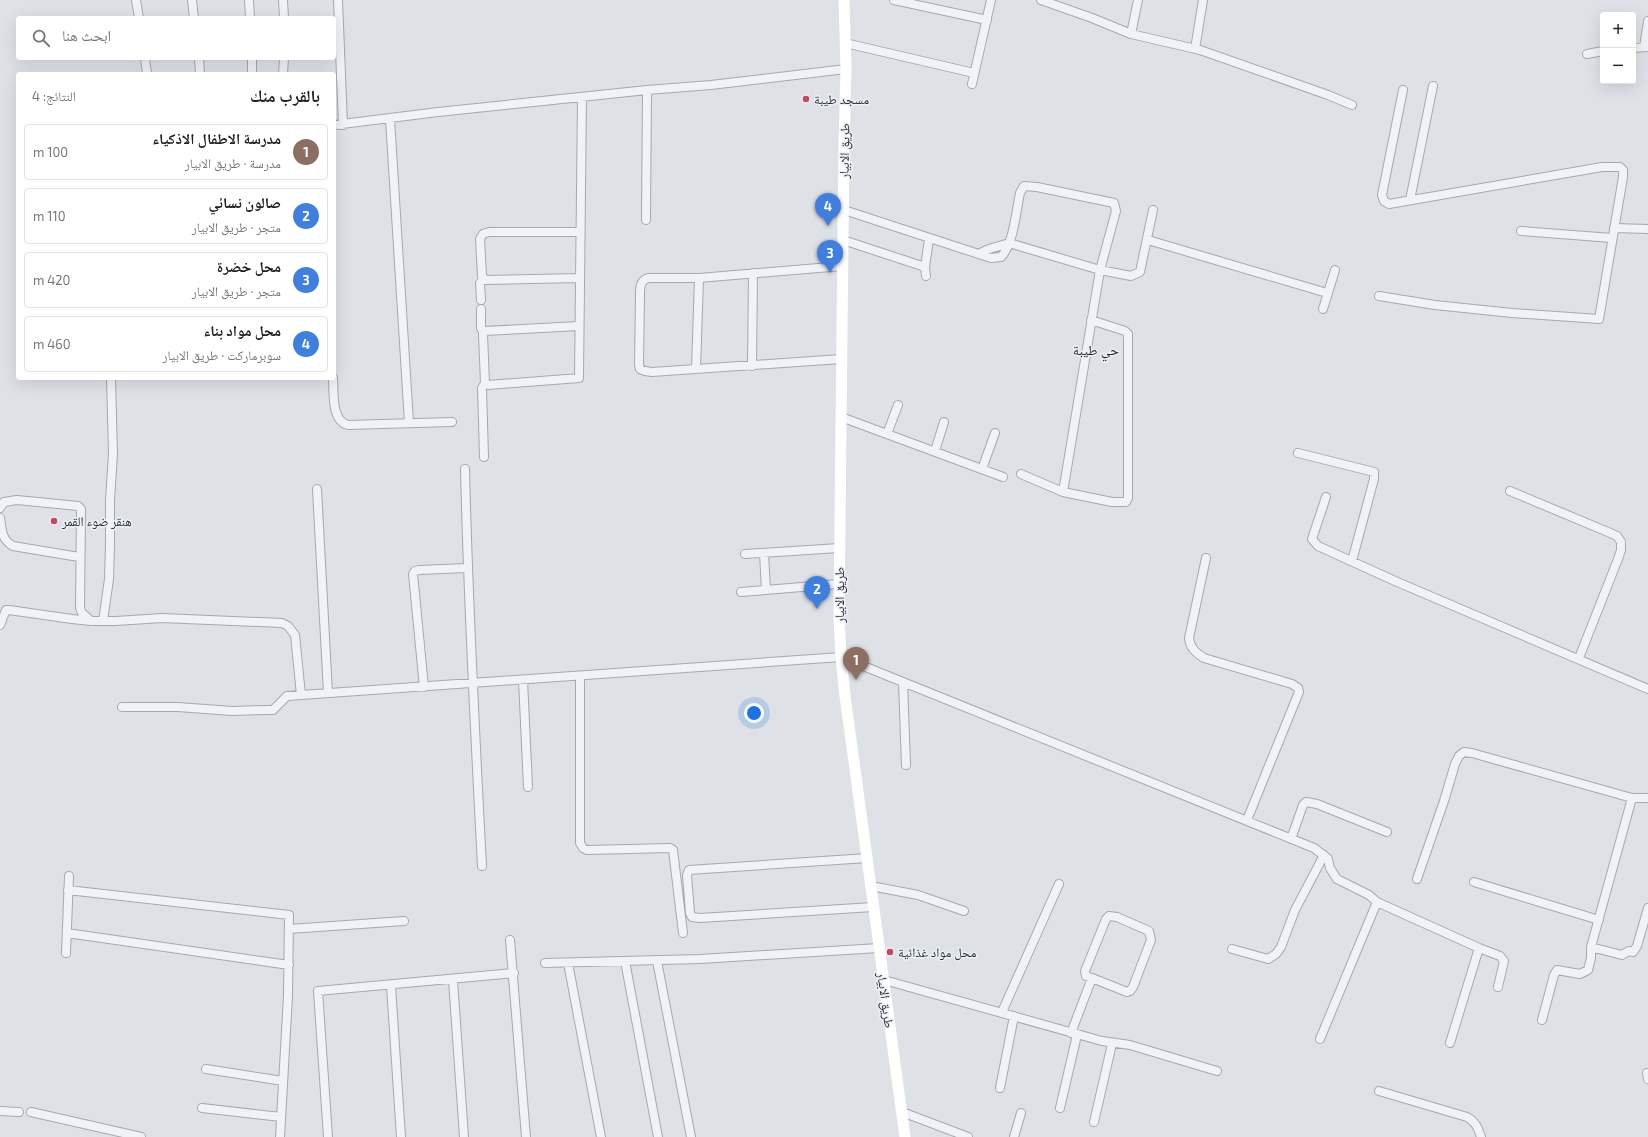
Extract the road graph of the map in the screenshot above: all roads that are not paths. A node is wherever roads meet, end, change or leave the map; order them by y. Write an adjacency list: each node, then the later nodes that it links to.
1 (136, 0): 12 (street)
2 (192, 0): 13 (street)
3 (249, 0): 14 (street)
4 (283, 0): 15 (street)
5 (338, 0): 42 (street)
6 (844, 0): 19 (main road, طريق الابيار)
7 (894, 0): 16 (street)
8 (991, 0): 16 (street)
9 (1041, 0): 18 (street)
10 (1138, 0): 18 (street)
11 (1203, 0): 22 (street)
12 (139, 16)
13 (194, 16)
14 (250, 16)
15 (284, 16)
16 (987, 20): 34 (street)
17 (1648, 21): 20 (street)
18 (1131, 34): 22 (street)
19 (845, 43): 29 (main road, طريق الابيار); 34 (street)
20 (1646, 47): 21 (street)
21 (1636, 48)
22 (1195, 49): 40 (street)
23 (1600, 52): 24 (street)
24 (1587, 54)
25 (144, 60): 30 (street)
26 (199, 60): 31 (street)
27 (252, 60): 32 (street)
28 (284, 60): 33 (street)
29 (846, 69): 37 (street); 45 (main road, طريق الابيار)
30 (147, 72)
31 (200, 72)
32 (252, 72)
33 (283, 72)
34 (974, 73): 35 (street)
35 (972, 84)
36 (1433, 86): 44 (street)
37 (647, 90): 39 (street); 47 (street)
38 (1403, 90): 44 (street)
39 (582, 98): 41 (street); 51 (street)
40 (1352, 105)
41 (390, 119): 42 (street); 84 (street)
42 (343, 124): 43 (street)
43 (336, 125)
44 (1410, 200): 48 (street)
45 (844, 210): 52 (street); 54 (main road, طريق الابيار)
46 (1153, 210): 55 (street)
47 (646, 220)
48 (1614, 228): 49 (street); 53 (street)
49 (1648, 229)
50 (1521, 231): 53 (street)
51 (580, 232): 63 (street); 64 (street)
52 (929, 238): 56 (street); 58 (street)
53 (1612, 238): 67 (street)
54 (843, 240): 57 (main road, طريق الابيار); 58 (street)
55 (1148, 240): 59 (street); 66 (street)
56 (1009, 243): 59 (street); 59 (street)
57 (842, 266): 61 (street); 74 (main road, طريق الابيار)
58 (926, 267): 62 (street)
59 (1100, 270): 71 (street)
60 (1335, 270): 66 (street)
61 (754, 272): 65 (street); 75 (street)
62 (926, 276)
63 (484, 278): 64 (street); 68 (street)
64 (579, 278): 72 (street)
65 (699, 278): 76 (street); 76 (street)
66 (1328, 294): 69 (street)
67 (1379, 296)
68 (480, 300)
69 (1323, 309)
70 (481, 310): 73 (street)
71 (1090, 320): 96 (street); 96 (street)
72 (579, 326): 73 (street); 79 (street)
73 (484, 332): 79 (street)
74 (842, 359): 75 (street); 81 (main road, طريق الابيار)
75 (752, 366): 76 (street)
76 (696, 369)
77 (111, 380): 111 (street)
78 (333, 380): 84 (street)
79 (486, 383): 89 (street)
80 (898, 405): 86 (street)
81 (841, 416): 86 (street); 100 (main road, طريق الابيار)
82 (452, 422): 84 (street)
83 (944, 422): 87 (street)
84 (409, 423)
85 (995, 433): 91 (street)
86 (887, 434): 87 (street)
87 (935, 451): 91 (street)
88 (1298, 453): 105 (street)
89 (484, 457)
90 (465, 469): 106 (street)
91 (982, 469): 93 (street)
92 (1021, 474): 96 (street)
93 (1003, 477)
94 (317, 489): 121 (street)
95 (1510, 491): 114 (street)
96 (1063, 492)
97 (1326, 497): 105 (street)
98 (0, 508): 103 (street)
99 (0, 518): 103 (street)
100 (839, 548): 101 (street); 107 (main road, طريق الابيار)
101 (764, 553): 102 (street); 108 (street)
102 (745, 554)
103 (79, 557): 110 (street)
104 (1206, 558): 128 (street)
105 (1352, 560): 114 (street)
106 (467, 568): 118 (street); 119 (street)
107 (839, 584): 108 (street); 113 (main road, طريق الابيار)
108 (766, 590): 109 (street)
109 (741, 592)
110 (91, 620): 111 (street); 112 (street)
111 (103, 621): 122 (street)
112 (0, 624)
113 (841, 658): 115 (street); 117 (street); 132 (main road, طريق الابيار)
114 (1579, 658): 120 (street)
115 (580, 676): 116 (street); 148 (street)
116 (523, 680): 118 (street); 125 (street)
117 (903, 682): 124 (street); 128 (street)
118 (472, 684): 119 (street); 133 (street)
119 (424, 687): 121 (street)
120 (1648, 689)
121 (328, 693): 122 (street)
122 (301, 695): 123 (street)
123 (122, 707)
124 (906, 765)
125 (528, 787)
126 (1632, 798): 127 (street); 135 (street); 144 (street)
127 (1648, 798)
128 (1247, 820): 130 (street)
129 (1387, 832): 130 (street)
130 (1291, 838): 131 (street)
131 (1324, 855): 140 (street); 153 (street)
132 (867, 858): 138 (main road, طريق الابيار); 141 (street)
133 (482, 866)
134 (69, 876): 139 (street)
135 (1417, 879)
136 (1474, 882): 144 (street)
137 (1059, 884): 166 (street)
138 (871, 886): 141 (main road, طريق الابيار); 143 (street)
139 (68, 890): 146 (street); 147 (street)
140 (1377, 902): 152 (street); 170 (street)
141 (873, 907): 151 (main road, طريق الابيار)
142 (1648, 908): 150 (street)
143 (964, 911)
144 (1599, 920): 150 (street)
145 (404, 921): 146 (street)
146 (289, 929): 159 (street)
147 (67, 933): 154 (street); 159 (street)
148 (684, 933)
149 (510, 940): 160 (street)
150 (1591, 947): 168 (street)
151 (879, 948): 156 (street); 163 (main road, طريق الابيار)
152 (1479, 948): 165 (street); 171 (street)
153 (1232, 949)
154 (66, 954)
155 (625, 961): 156 (street); 157 (street); 194 (street)
156 (657, 961): 195 (street)
157 (568, 963): 158 (street); 193 (street)
158 (545, 964)
159 (289, 966): 175 (street)
160 (514, 973): 162 (street); 192 (street)
161 (1092, 978): 161 (street); 169 (street)
162 (453, 980): 164 (street); 191 (street)
163 (884, 980): 166 (street); 183 (main road, طريق الابيار)
164 (391, 986): 189 (street); 190 (street)
165 (1498, 987)
166 (1002, 1012): 167 (street)
167 (1014, 1016): 169 (street); 176 (street)
168 (1542, 1020)
169 (1074, 1034): 172 (street); 179 (street)
170 (1320, 1039)
171 (1450, 1043)
172 (1112, 1044): 174 (street); 186 (street)
173 (206, 1069): 175 (street)
174 (1217, 1071)
175 (282, 1081): 185 (street)
176 (1000, 1088)
177 (1379, 1090): 199 (street)
178 (202, 1108): 185 (street)
179 (1060, 1108)
180 (0, 1111): 181 (street)
181 (19, 1112)
182 (32, 1112): 187 (street)
183 (902, 1112): 196 (main road, طريق الابيار); 197 (street)
184 (1021, 1113): 198 (street)
185 (281, 1117): 188 (street)
186 (1094, 1122)
187 (141, 1137)
188 (280, 1137)
189 (328, 1137)
190 (401, 1137)
191 (464, 1137)
192 (526, 1137)
193 (601, 1137)
194 (658, 1137)
195 (691, 1137)
196 (905, 1137)
197 (968, 1137)
198 (1014, 1137)
199 (1481, 1137)

